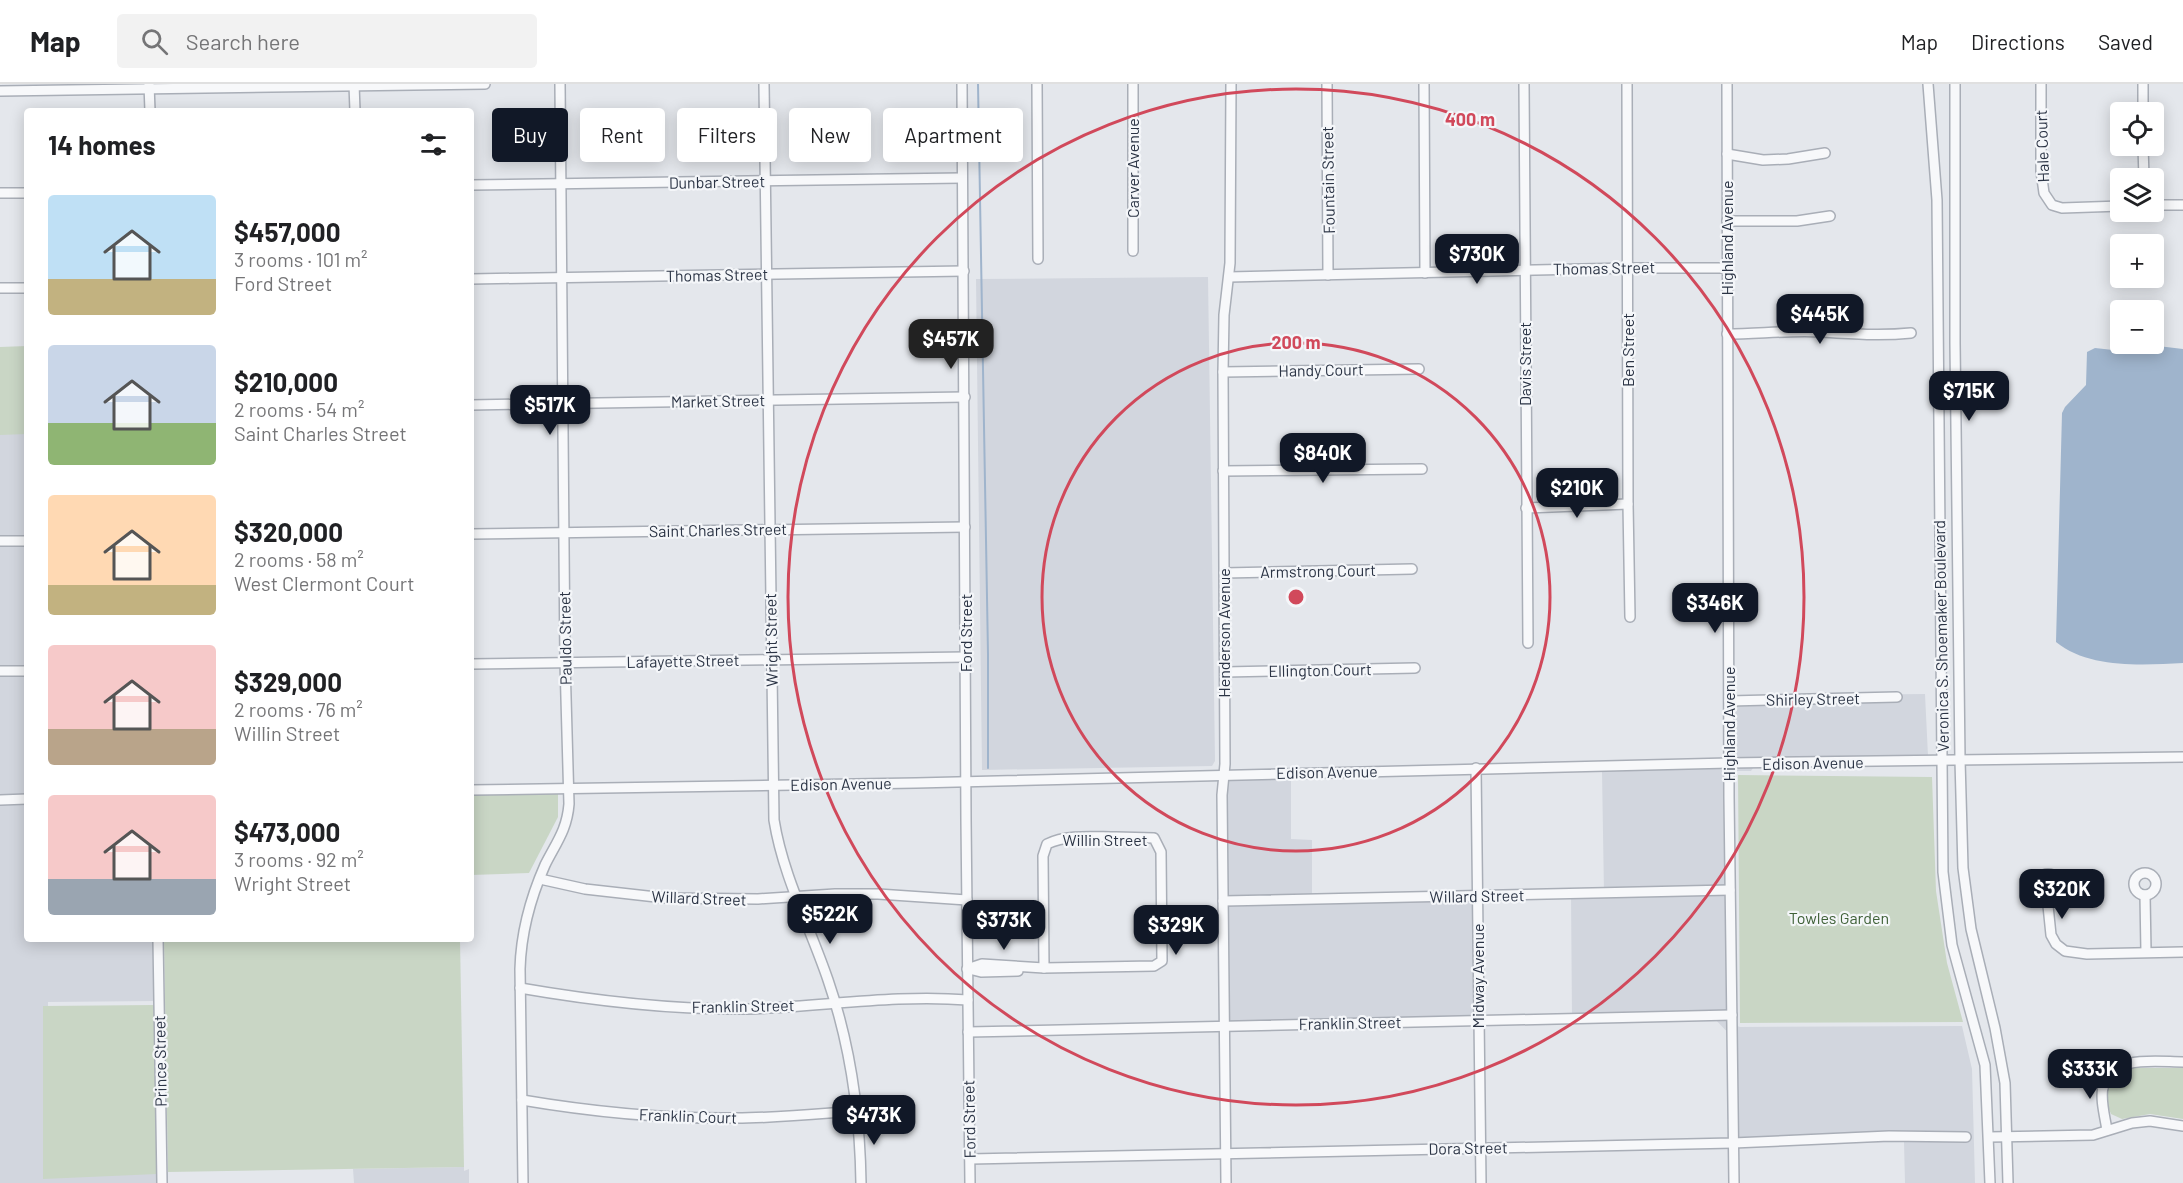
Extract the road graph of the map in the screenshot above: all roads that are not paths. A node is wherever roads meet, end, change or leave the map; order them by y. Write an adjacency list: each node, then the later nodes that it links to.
1 (485, 84): 17 (street)
2 (560, 84): 27 (street, Pauldo Street)
3 (764, 84): 26 (street, Wright Street)
4 (962, 84): 25 (street, Ford Street)
5 (1037, 84): 37 (street)
6 (1133, 84): 36 (street, Carver Avenue)
7 (1231, 84): 45 (street, Henderson Avenue)
8 (1327, 84): 44 (street, Fountain Street)
9 (1424, 84): 42 (street)
10 (1524, 84): 40 (street, Davis Street)
11 (1627, 84): 38 (street, Ben Street)
12 (1726, 84): 24 (street, Highland Avenue)
13 (1928, 84): 83 (street, Veronica S. Shoemaker Boulevard)
14 (1955, 84): 84 (street, Veronica S. Shoemaker Boulevard)
15 (2041, 84): 32 (street, Hale Court)
16 (2143, 84): 20 (street)
17 (354, 85): 18 (street); 22 (street)
18 (149, 87): 19 (street); 21 (street)
19 (0, 91)
20 (2143, 102)
21 (150, 108)
22 (355, 108)
23 (1825, 153): 24 (street)
24 (1726, 154): 35 (street, Highland Avenue)
25 (962, 178): 26 (street, Dunbar Street); 41 (street, Ford Street)
26 (765, 181): 27 (street, Dunbar Street); 43 (street, Wright Street)
27 (560, 183): 28 (street, Dunbar Street); 47 (street, Pauldo Street)
28 (474, 185)
29 (0, 193): 30 (street)
30 (24, 193)
31 (2183, 205): 33 (street)
32 (2110, 206)
33 (2164, 206)
34 (1830, 216): 35 (street)
35 (1727, 221): 39 (street, Highland Avenue)
36 (1133, 251)
37 (1038, 259)
38 (1628, 268): 39 (street, Thomas Street); 40 (street, Thomas Street); 60 (street, Ben Street)
39 (1727, 268): 51 (street, Highland Avenue)
40 (1525, 270): 42 (street, Thomas Street); 61 (street, Davis Street)
41 (964, 271): 43 (street, Thomas Street); 54 (street, Ford Street)
42 (1425, 273): 44 (street, Thomas Street)
43 (765, 274): 47 (street, Thomas Street); 55 (street, Wright Street)
44 (1329, 275): 45 (street, Thomas Street)
45 (1229, 277): 53 (street, Henderson Avenue)
46 (474, 279): 47 (street, Thomas Street)
47 (562, 279): 56 (street, Pauldo Street)
48 (0, 288): 49 (street)
49 (24, 288)
50 (1911, 333): 51 (street)
51 (1727, 334): 81 (street, Highland Avenue)
52 (1419, 369): 53 (street, Handy Court)
53 (1223, 372): 59 (street, Henderson Avenue)
54 (965, 397): 55 (street, Market Street); 62 (street, Ford Street)
55 (767, 400): 56 (street, Market Street); 63 (street, Wright Street)
56 (562, 404): 57 (street, Market Street); 64 (street, Pauldo Street)
57 (474, 405)
58 (1422, 469): 59 (street)
59 (1223, 471): 69 (street, Henderson Avenue)
60 (1628, 504): 61 (street); 70 (street, Ben Street)
61 (1526, 508): 71 (street, Davis Street)
62 (965, 527): 63 (street, Saint Charles Street); 72 (street, Ford Street)
63 (770, 530): 64 (street, Saint Charles Street); 73 (street, Wright Street)
64 (564, 532): 65 (street, Saint Charles Street); 74 (street, Pauldo Street)
65 (474, 534)
66 (0, 541): 67 (street)
67 (24, 541)
68 (1412, 569): 69 (street, Armstrong Court)
69 (1224, 573): 79 (street, Henderson Avenue)
70 (1630, 617)
71 (1527, 643)
72 (966, 657): 73 (street, Lafayette Street); 88 (street, Ford Street)
73 (771, 659): 74 (street, Lafayette Street); 89 (street, Wright Street)
74 (565, 663): 75 (street, Lafayette Street); 90 (street, Pauldo Street)
75 (474, 664)
76 (1415, 668): 79 (street, Ellington Court)
77 (24, 670): 78 (street)
78 (0, 671)
79 (1225, 672): 87 (street, Henderson Avenue)
80 (1897, 697): 81 (street, Shirley Street)
81 (1729, 701): 85 (street, Highland Avenue)
82 (2183, 757): 84 (street, Edison Avenue)
83 (1943, 760): 84 (street, Edison Avenue); 85 (street, Edison Avenue); 122 (street, Veronica S. Shoemaker Boulevard)
84 (1960, 760): 123 (street, Veronica S. Shoemaker Boulevard)
85 (1729, 763): 86 (street, Edison Avenue); 95 (street, Highland Avenue)
86 (1476, 768): 87 (street, Edison Avenue); 97 (street, Midway Avenue)
87 (1223, 775): 88 (street, Edison Avenue); 101 (street, Henderson Avenue)
88 (966, 781): 89 (street, Edison Avenue); 100 (street, Ford Street)
89 (774, 785): 90 (street, Edison Avenue); 98 (street, Wright Street)
90 (567, 788): 91 (street, Edison Avenue); 94 (street, Pauldo Street)
91 (474, 790)
92 (24, 799): 93 (street)
93 (0, 800)
94 (540, 879): 98 (street, Willard Street); 107 (street, Pauldo Street)
95 (1730, 890): 97 (street, Willard Street); 110 (street, Highland Avenue)
96 (2145, 894): 103 (street)
97 (1478, 896): 101 (street, Willard Street); 111 (street, Midway Avenue)
98 (797, 897): 100 (street, Willard Street); 109 (street, Wright Street)
99 (2047, 897): 103 (street)
100 (967, 900): 106 (street, Ford Street)
101 (1223, 901): 112 (street, Henderson Avenue)
102 (158, 942): 128 (street, Prince Street)
103 (2146, 952): 104 (street)
104 (2183, 952)
105 (1044, 968): 105 (street, Willin Street); 106 (street, Willin Street)
106 (968, 969): 108 (street, Ford Street)
107 (520, 988): 109 (street, Franklin Street); 117 (street, Pauldo Street)
108 (968, 1000): 109 (street, Franklin Street); 113 (street, Ford Street)
109 (835, 1003): 118 (street, Wright Street)
110 (1732, 1015): 111 (street, Franklin Street); 124 (street, Highland Avenue)
111 (1478, 1020): 112 (street, Franklin Street); 125 (street, Midway Avenue)
112 (1224, 1025): 113 (street, Franklin Street); 126 (street, Henderson Avenue)
113 (968, 1032): 127 (street, Ford Street)
114 (2183, 1062): 115 (street)
115 (2129, 1064): 116 (street); 116 (street)
116 (2103, 1088): 120 (street)
117 (522, 1100): 118 (street, Franklin Court); 129 (street, Pauldo Street)
118 (856, 1111): 130 (street, Wright Street)
119 (2183, 1126): 120 (street)
120 (2107, 1130): 123 (street)
121 (1966, 1137): 124 (street, Dora Street)
122 (1989, 1137): 123 (street); 135 (street, Veronica S. Shoemaker Boulevard)
123 (2007, 1137): 136 (street, Veronica S. Shoemaker Boulevard)
124 (1733, 1143): 125 (street, Dora Street); 134 (street, Highland Avenue)
125 (1480, 1147): 126 (street, Dora Street); 133 (street, Midway Avenue)
126 (1226, 1153): 127 (street, Dora Street); 132 (street, Henderson Avenue)
127 (970, 1159): 131 (street, Ford Street)
128 (162, 1183)
129 (523, 1183)
130 (861, 1183)
131 (970, 1183)
132 (1226, 1183)
133 (1481, 1183)
134 (1734, 1183)
135 (1990, 1183)
136 (2008, 1183)

